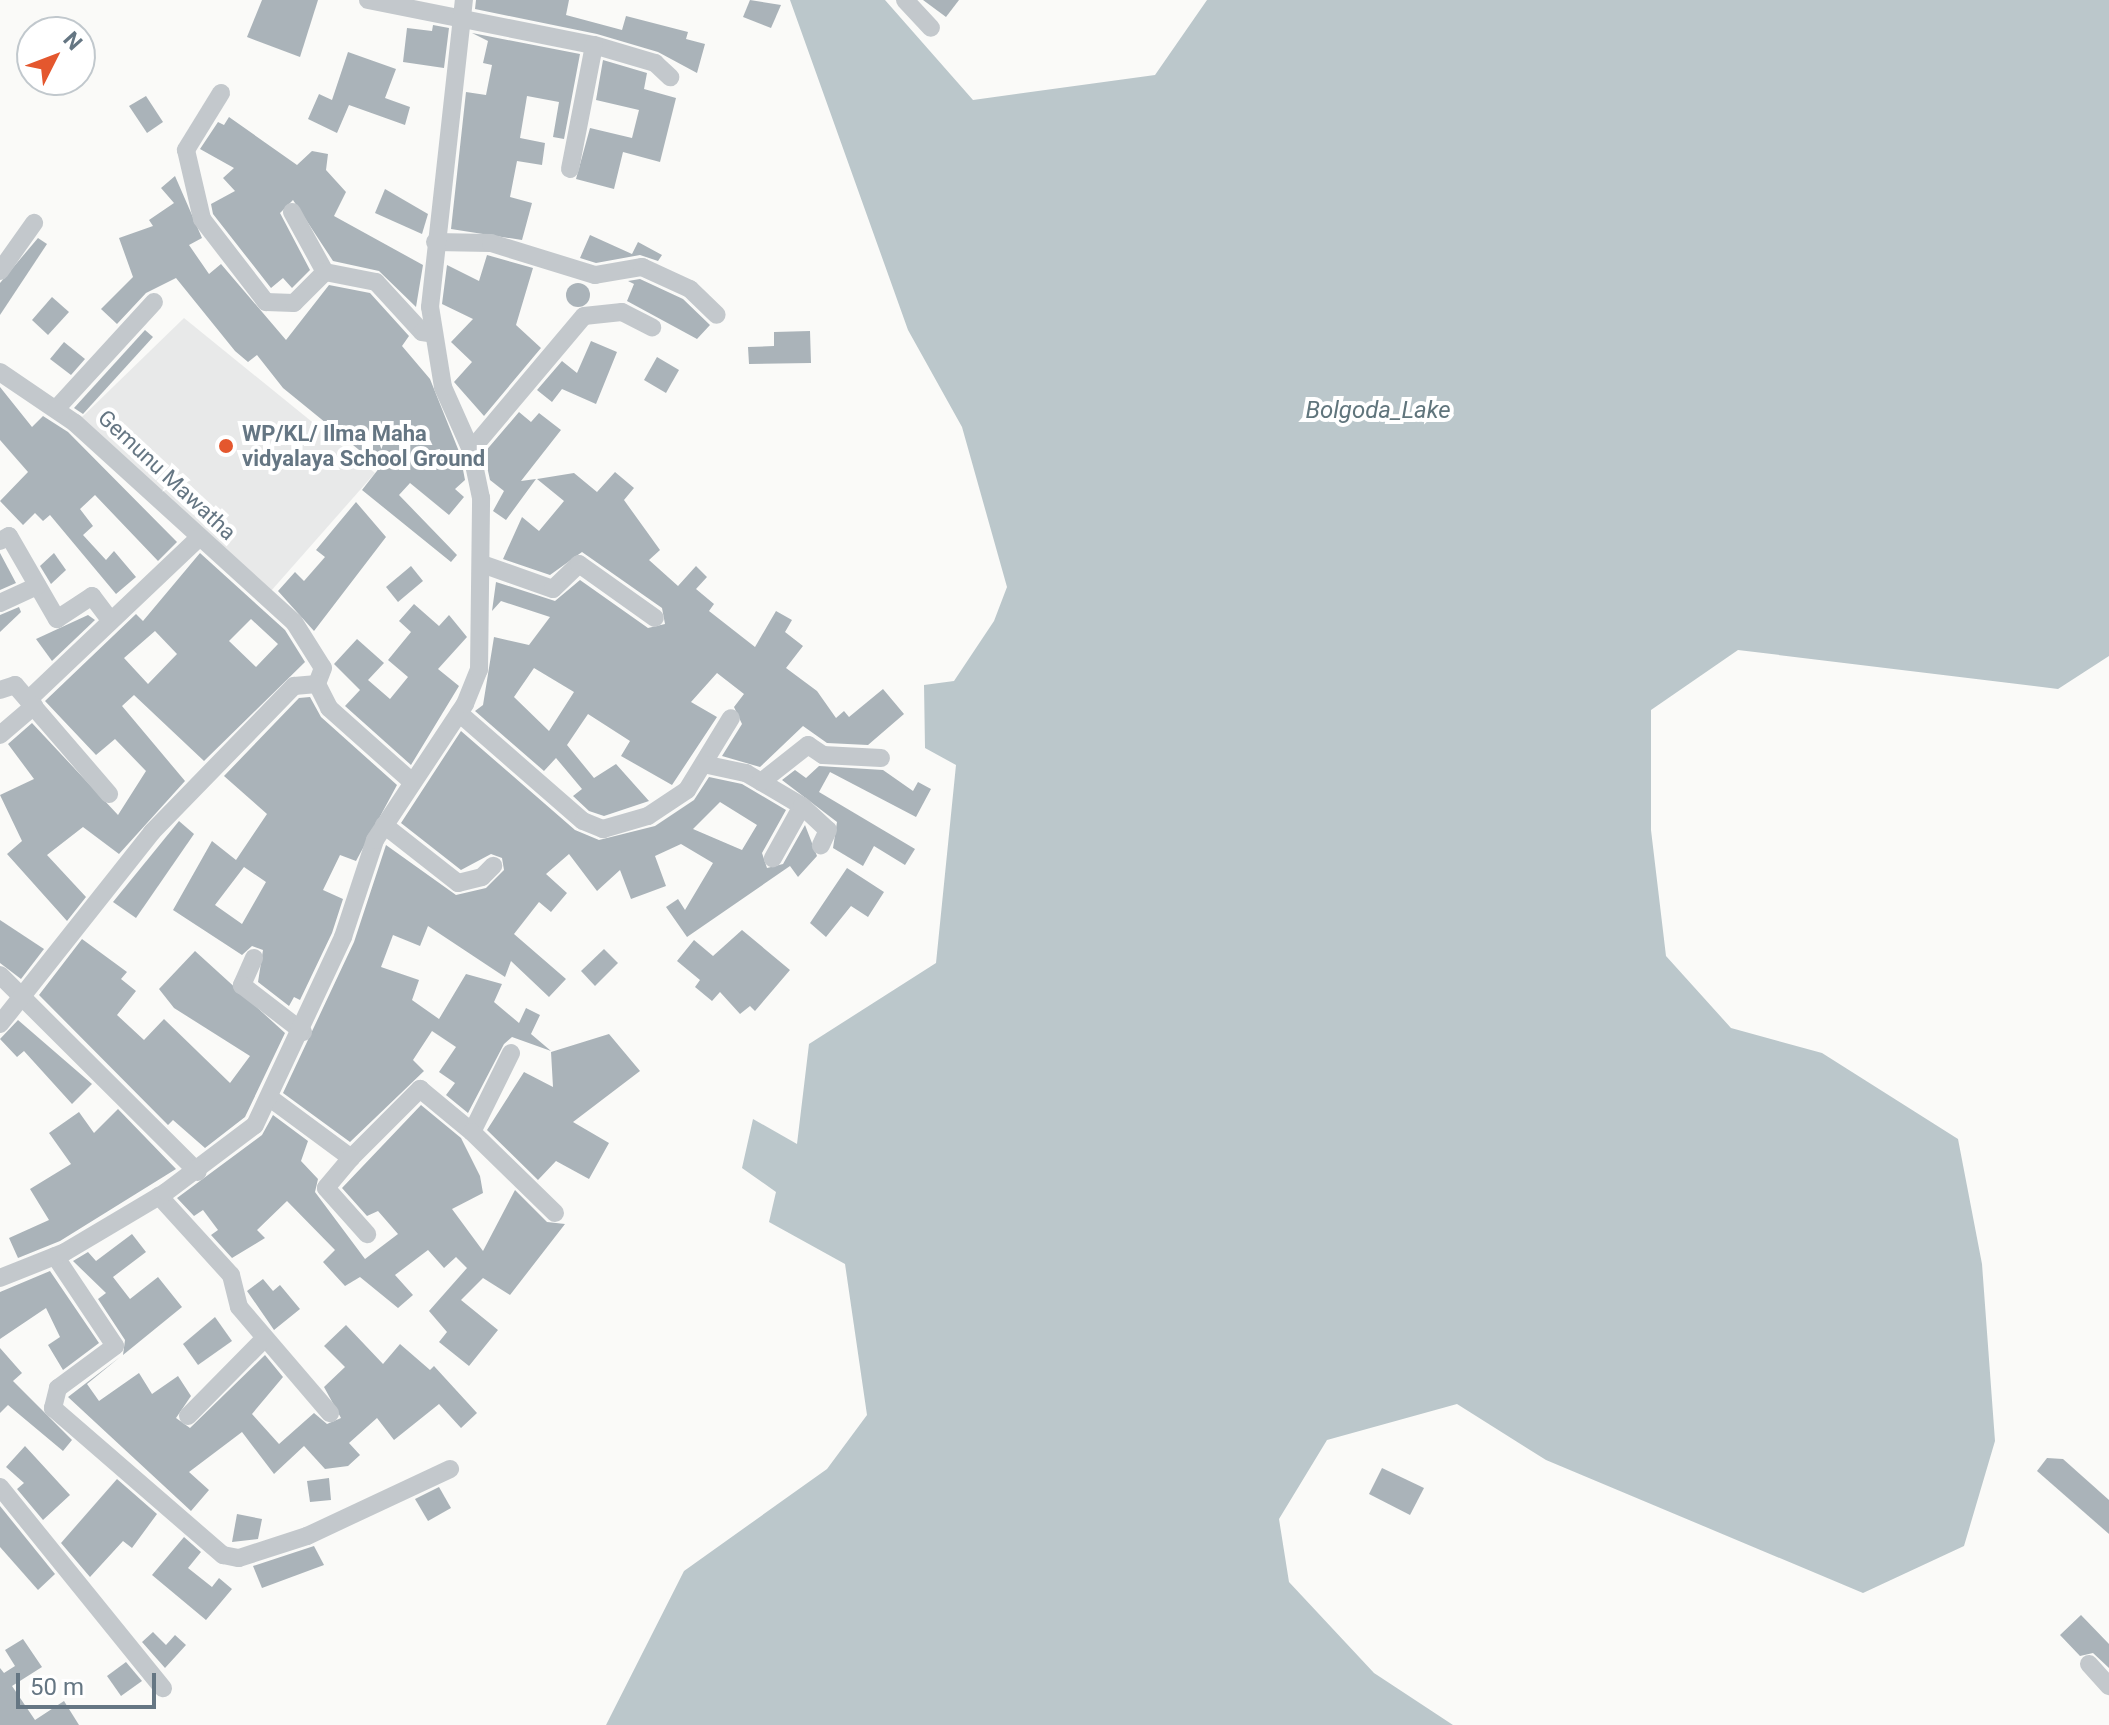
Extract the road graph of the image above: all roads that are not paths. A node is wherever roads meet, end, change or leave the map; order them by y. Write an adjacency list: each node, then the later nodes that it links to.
1 (368, 0): 3 (street)
2 (905, 0): 4 (street)
3 (464, 8): 5 (street); 11 (street)
4 (931, 28)
5 (594, 45): 6 (street); 8 (street)
6 (670, 77)
7 (221, 93): 13 (street)
8 (570, 169)
9 (292, 212): 13 (street)
10 (34, 223): 12 (street)
11 (435, 242): 15 (street); 17 (street)
12 (0, 271)
13 (325, 272): 17 (street)
14 (154, 302): 19 (street)
15 (717, 315)
16 (652, 327): 20 (street)
17 (434, 334): 20 (street)
18 (0, 372): 19 (street, Gemunu Mawatha)
19 (56, 409): 21 (street, Gemunu Mawatha)
20 (471, 450): 23 (street)
21 (199, 538): 27 (street); 28 (street, Gemunu Mawatha)
22 (0, 541): 24 (street)
23 (482, 564): 26 (street); 31 (street)
24 (37, 586): 25 (street); 27 (street)
25 (0, 603)
26 (655, 618)
27 (111, 621): 30 (street)
28 (317, 684): 36 (street); 46 (street)
29 (0, 690): 30 (street)
30 (31, 703): 33 (street); 38 (street)
31 (459, 713): 35 (street); 36 (street)
32 (731, 718): 35 (street)
33 (0, 735)
34 (881, 758): 37 (street)
35 (708, 765): 37 (street)
36 (412, 782): 40 (street)
37 (761, 782): 39 (street)
38 (109, 794)
39 (802, 806): 41 (street); 42 (street)
40 (384, 825): 43 (street); 48 (street)
41 (821, 845)
42 (773, 858)
43 (493, 866)
44 (254, 958): 48 (street)
45 (0, 975): 46 (street)
46 (22, 995): 47 (street); 53 (street)
47 (0, 1024)
48 (303, 1032): 50 (street)
49 (511, 1053): 51 (street)
50 (270, 1098): 52 (street); 53 (street)
51 (472, 1132): 52 (street); 55 (street)
52 (351, 1158): 56 (street)
53 (198, 1172): 54 (street)
54 (159, 1196): 57 (street); 59 (street)
55 (555, 1213)
56 (367, 1234)
57 (55, 1256): 58 (street); 62 (street)
58 (0, 1278)
59 (264, 1339): 60 (street); 61 (street)
60 (330, 1413)
61 (188, 1416)
62 (450, 1469)
63 (0, 1487): 66 (street)
64 (2089, 1664): 65 (street)
65 (2109, 1686)
66 (163, 1688)

